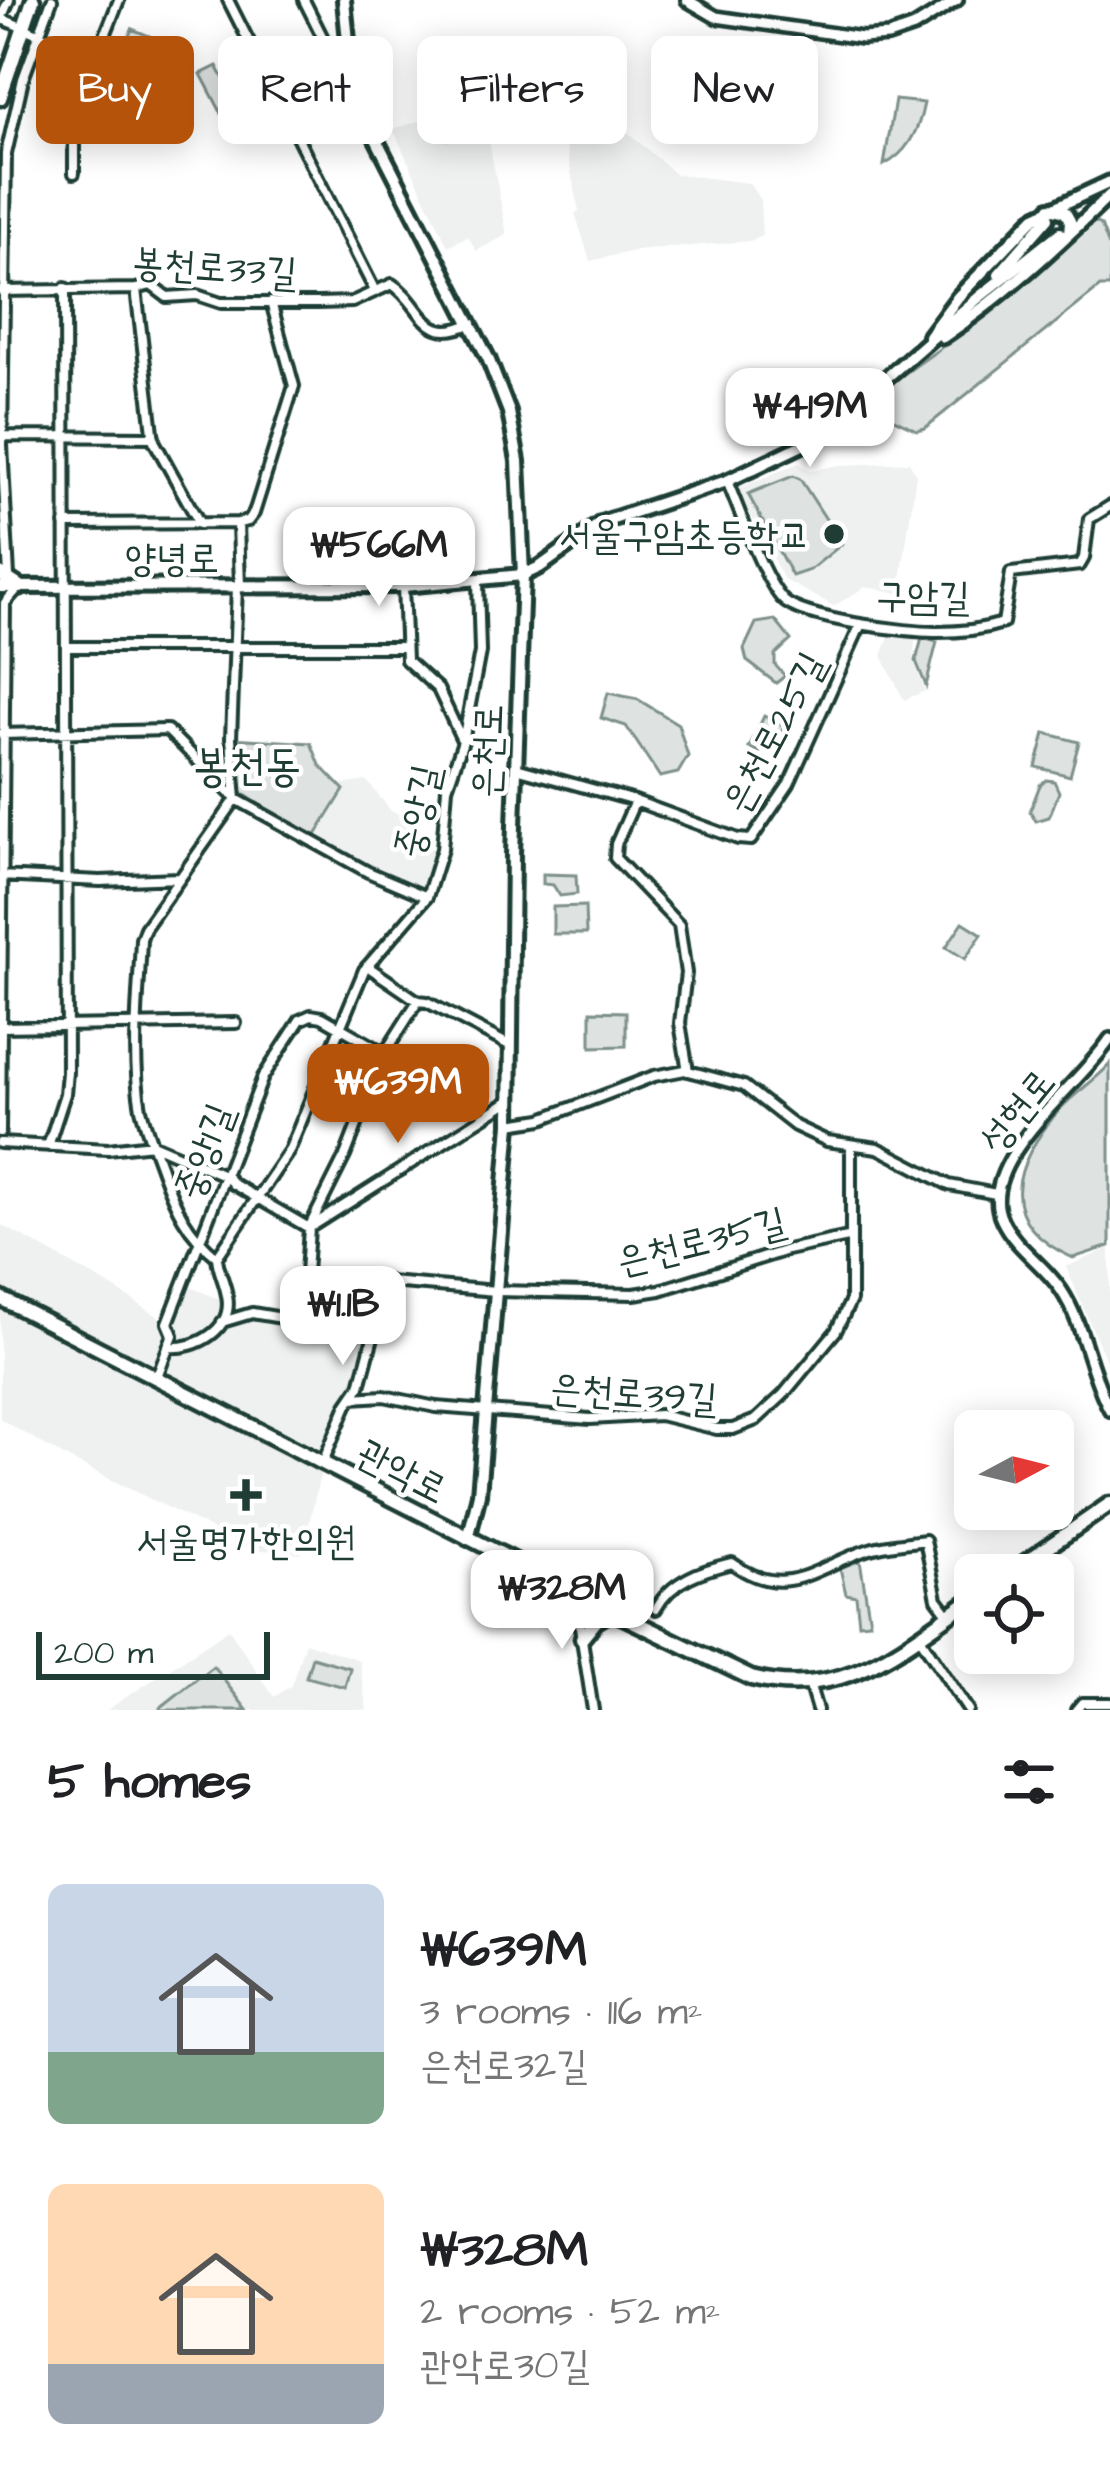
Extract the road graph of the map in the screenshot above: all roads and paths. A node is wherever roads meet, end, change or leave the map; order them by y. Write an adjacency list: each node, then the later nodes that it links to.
1 (9, 0): 10 (street)
2 (33, 0): 11 (main road)
3 (52, 0): 12 (street)
4 (118, 0): 13 (street)
5 (229, 0): 27 (street)
6 (304, 0): 14 (street)
7 (344, 0): 15 (main road, 은천로)
8 (687, 0): 9 (street)
9 (957, 0)
10 (0, 20): 11 (street)
11 (22, 28): 12 (street); 16 (main road)
12 (36, 35): 26 (street)
13 (104, 36)
14 (322, 36)
15 (345, 36)
16 (0, 98)
17 (74, 144): 19 (street)
18 (378, 144): 30 (main road, 은천로)
19 (74, 173)
20 (1110, 182): 22 (main road)
21 (1110, 195): 23 (main road)
22 (1046, 214): 23 (main road); 28 (main road, 양녕로); 31 (main road)
23 (1065, 233): 28 (main road, 양녕로); 31 (main road)
24 (65, 288): 25 (street, 봉천로33길); 26 (street, 봉천로33길); 34 (street)
25 (136, 290): 29 (street, 봉천로33길); 33 (street)
26 (2, 291): 32 (street)
27 (375, 291): 29 (street, 봉천로33길); 30 (street)
28 (978, 298): 31 (main road, 양녕로)
29 (271, 302): 37 (street)
30 (472, 323): 41 (main road, 은천로)
31 (915, 355): 35 (main road, 양녕로)
32 (1, 436): 34 (street); 43 (street)
33 (154, 437): 34 (street); 39 (street)
34 (66, 438): 38 (street)
35 (727, 482): 41 (main road, 양녕로); 47 (street, 구암길)
36 (1110, 506): 47 (street, 구암길)
37 (238, 523): 39 (street); 46 (street)
38 (65, 524): 39 (street); 45 (street)
39 (200, 524)
40 (0, 574): 43 (main road)
41 (523, 575): 42 (main road, 양녕로); 54 (main road, 은천로)
42 (478, 582): 44 (main road, 양녕로); 53 (street, 중앙길)
43 (11, 585): 45 (main road, 양녕로); 52 (street)
44 (403, 586): 46 (main road, 양녕로); 50 (street)
45 (65, 587): 46 (main road, 양녕로); 48 (street)
46 (239, 587): 49 (street)
47 (861, 624): 56 (street, 은천로25길)
48 (66, 646): 49 (street); 51 (street)
49 (235, 647): 50 (street); 55 (street)
50 (404, 647): 53 (street)
51 (65, 731): 52 (street); 55 (street); 59 (street)
52 (2, 734): 57 (street)
53 (463, 741): 60 (street, 중앙길)
54 (516, 768): 56 (street, 은천로25길); 69 (main road, 은천로)
55 (236, 799): 58 (street); 60 (street)
56 (635, 801): 71 (street)
57 (3, 877): 59 (street); 67 (street)
58 (181, 878): 59 (street); 66 (street)
59 (65, 879): 65 (street)
60 (428, 897): 61 (street, 중앙길)
61 (367, 967): 62 (street); 64 (street, 중앙길)
62 (418, 1000): 69 (street); 70 (street)
63 (236, 1023): 66 (street)
64 (338, 1024): 70 (street); 79 (street, 중앙1길); 81 (street, 중앙길)
65 (65, 1026): 66 (street); 67 (street); 78 (street)
66 (137, 1026): 76 (street)
67 (2, 1027): 74 (street)
68 (1110, 1039): 80 (street, 성현로)
69 (512, 1046): 72 (main road, 은천로)
70 (385, 1053): 82 (street)
71 (688, 1070): 73 (street); 77 (street)
72 (510, 1100): 73 (main road, 은천로); 82 (street)
73 (510, 1124): 88 (main road, 은천로)
74 (0, 1132)
75 (0, 1143): 78 (street)
76 (152, 1144): 78 (street); 79 (street); 84 (street)
77 (851, 1144): 80 (street); 83 (street, 은천로39길)
78 (48, 1146)
79 (226, 1176): 81 (street); 84 (street, 중앙1길)
80 (990, 1194): 96 (street, 성현로)
81 (258, 1199): 82 (street); 85 (street, 중앙길)
82 (309, 1228): 92 (street)
83 (848, 1237): 88 (street, 은천로35길); 97 (street, 은천로39길)
84 (200, 1243): 85 (street); 93 (street, 중앙1길)
85 (217, 1257): 90 (street)
86 (388, 1281): 87 (street, 은천로35길); 88 (street, 은천로35길); 91 (street)
87 (334, 1288)
88 (496, 1291): 97 (main road, 은천로)
89 (0, 1298): 94 (main road, 관악로)
90 (222, 1322): 92 (street); 93 (street)
91 (380, 1322): 92 (street); 95 (street)
92 (318, 1324)
93 (168, 1347): 94 (street)
94 (156, 1379): 98 (main road, 관악로)
95 (352, 1397): 97 (street, 은천로39길); 98 (street)
96 (1110, 1410)
97 (484, 1411): 100 (main road, 은천로)
98 (323, 1462): 100 (main road, 관악로)
99 (1110, 1504): 101 (main road)
100 (468, 1539): 102 (main road, 관악로)
101 (1037, 1554)
102 (584, 1597): 104 (main road, 관악로); 108 (street)
103 (656, 1609): 106 (street)
104 (612, 1611): 108 (main road); 109 (main road, 관악로)
105 (954, 1612): 106 (main road, 관악로)
106 (949, 1616): 107 (main road, 관악로)
107 (919, 1636): 109 (main road, 관악로); 113 (street)
108 (582, 1638): 111 (street)
109 (809, 1683): 112 (street)
110 (1110, 1702): 114 (street)
111 (593, 1710)
112 (818, 1710)
113 (968, 1710)
114 (1076, 1710)

